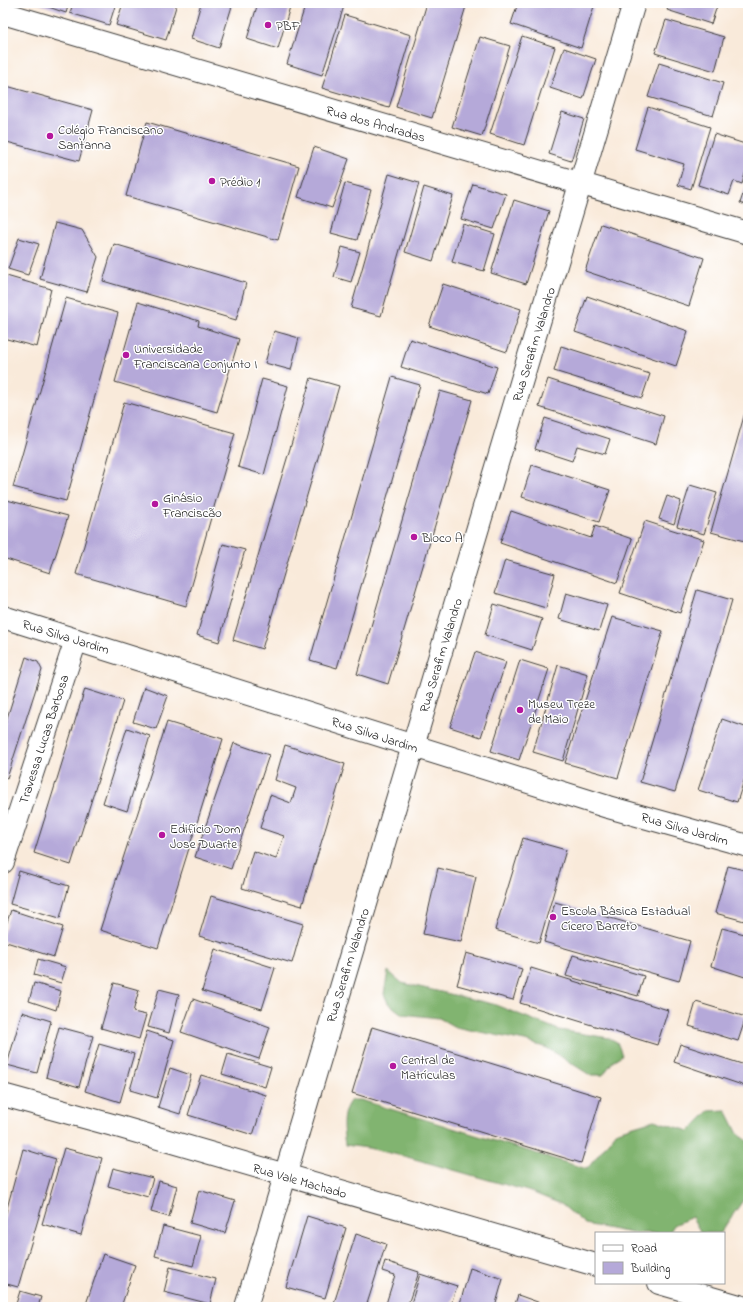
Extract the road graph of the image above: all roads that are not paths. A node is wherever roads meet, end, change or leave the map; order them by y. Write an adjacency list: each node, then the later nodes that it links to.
1 (634, 3): 3 (street, Rua Serafim Valandro)
2 (3, 13): 3 (street, Rua dos Andradas)
3 (580, 183): 4 (street, Rua dos Andradas); 7 (street, Rua Serafim Valandro)
4 (748, 233)
5 (3, 617): 6 (street, Rua Silva Jardim)
6 (76, 640): 7 (street, Rua Silva Jardim); 9 (street, Travessa Lucas Barbosa)
7 (413, 746): 8 (street, Rua Silva Jardim); 11 (street, Rua Serafim Valandro)
8 (748, 846)
9 (3, 862)
10 (3, 1095): 11 (street, Rua Vale Machado)
11 (285, 1176): 12 (street, Rua Vale Machado); 15 (street, Rua Serafim Valandro)
12 (595, 1265)
13 (661, 1284): 14 (street)
14 (705, 1302): 16 (street)
15 (246, 1307)
16 (743, 1307)

